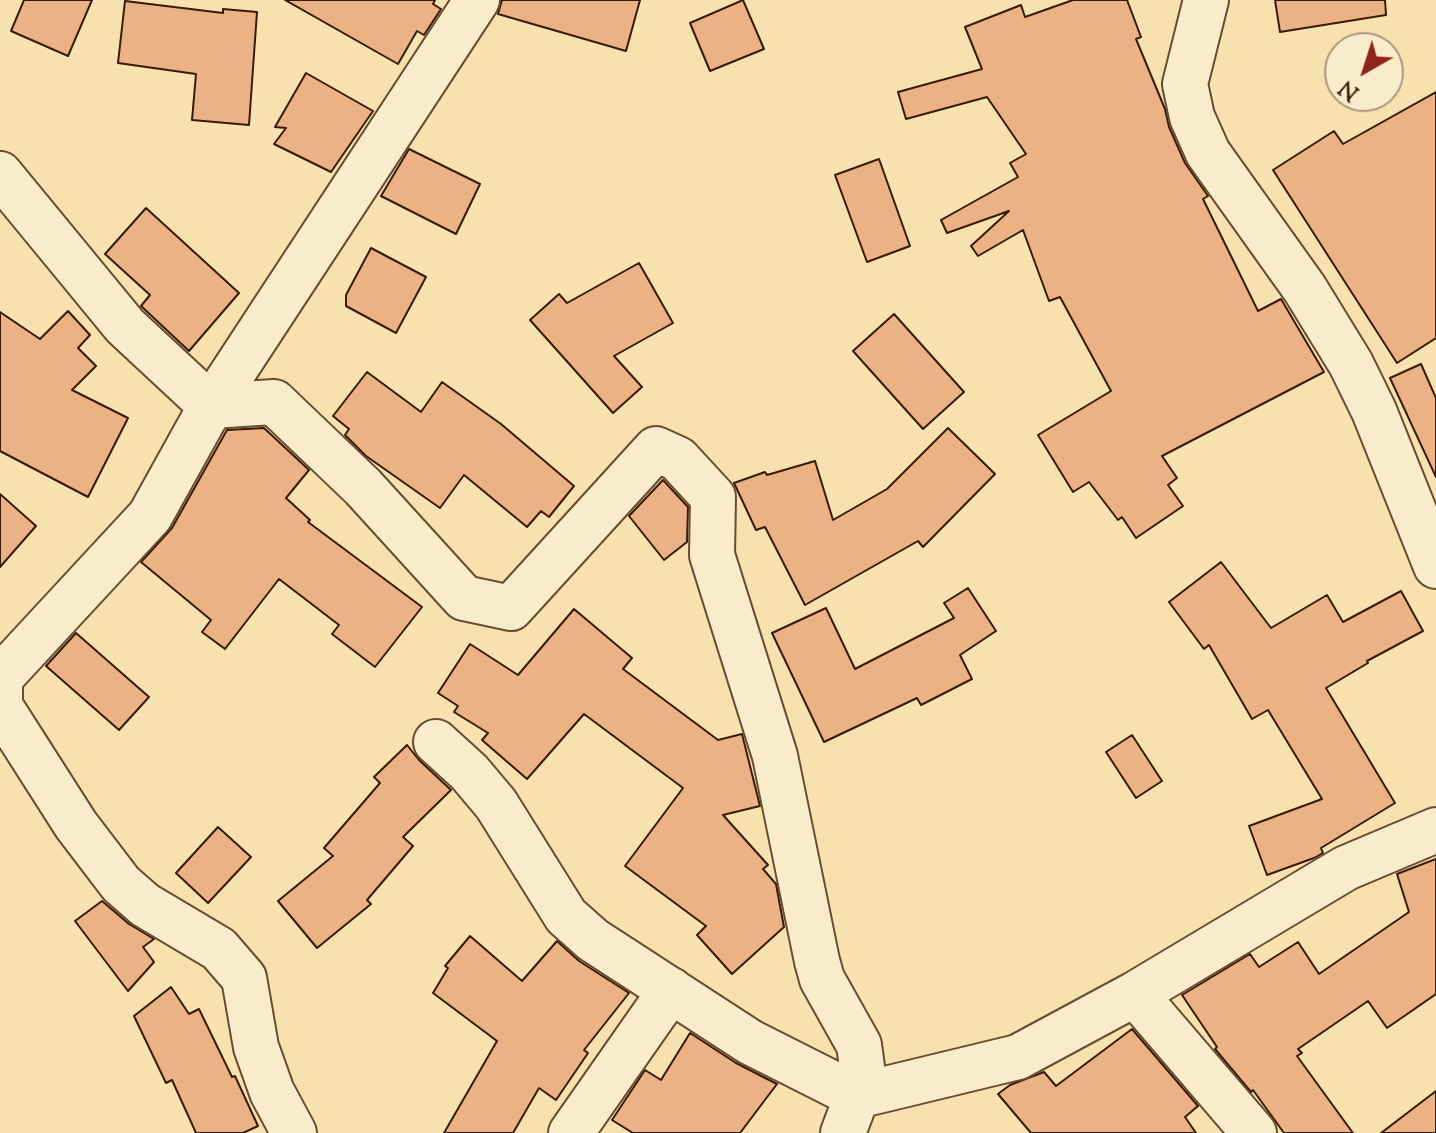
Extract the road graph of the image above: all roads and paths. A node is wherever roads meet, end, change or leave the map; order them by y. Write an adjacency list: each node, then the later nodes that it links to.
1 (477, 0): 4 (street)
2 (1206, 0): 5 (street)
3 (0, 174): 4 (street)
4 (211, 406): 6 (street); 11 (street)
5 (1436, 566)
6 (0, 678): 12 (street)
7 (436, 742): 9 (street)
8 (1436, 830): 10 (street)
9 (671, 990): 11 (street); 13 (street)
10 (1135, 994): 11 (street); 14 (street)
11 (850, 1114)
12 (294, 1133)
13 (571, 1133)
14 (1254, 1133)

